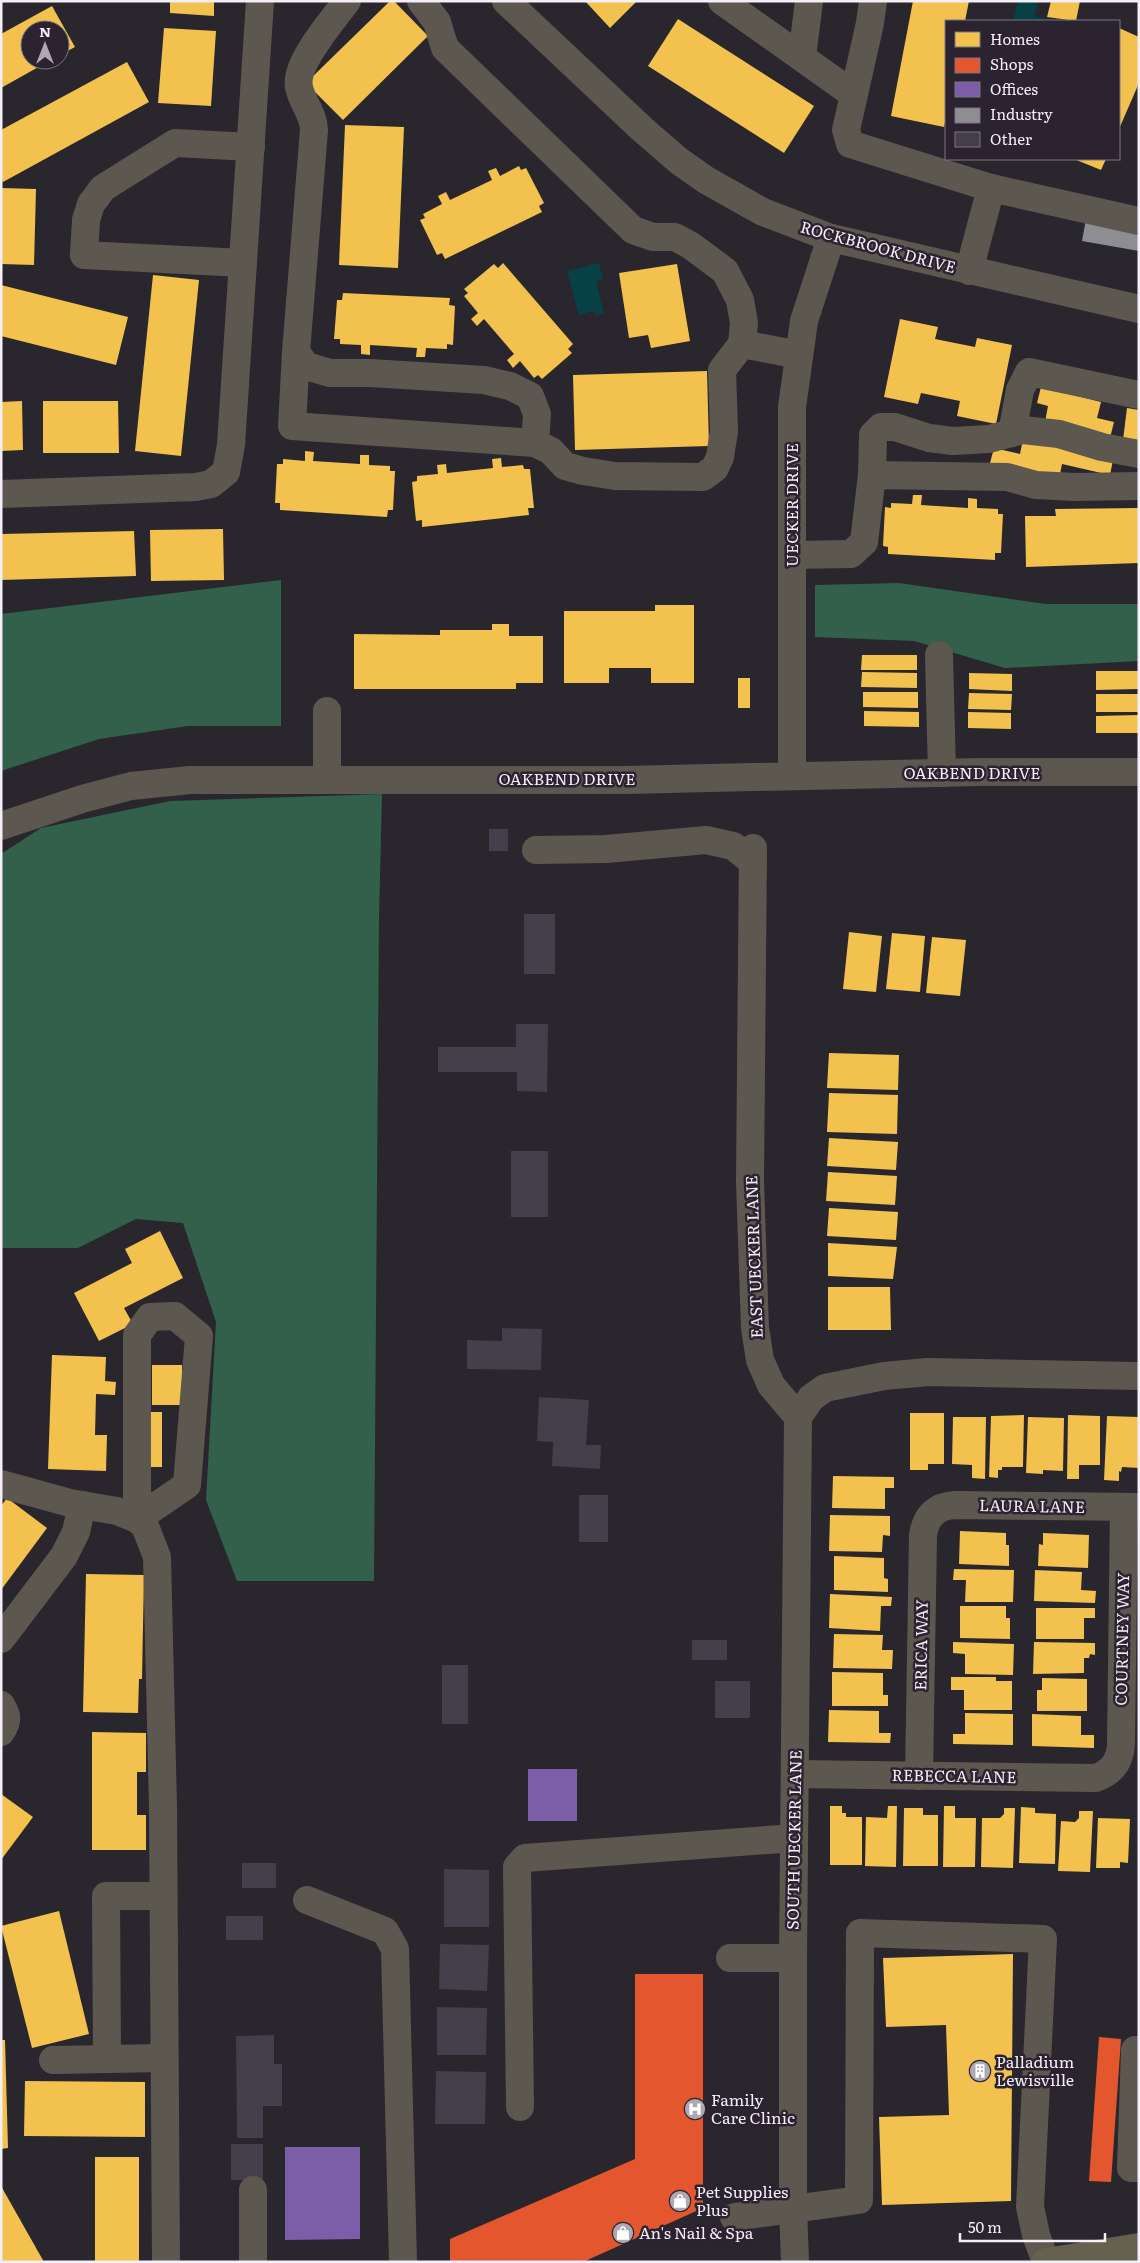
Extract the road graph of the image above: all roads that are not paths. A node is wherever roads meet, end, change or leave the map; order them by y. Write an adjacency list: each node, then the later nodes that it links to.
1 (260, 1): 10 (street)
2 (347, 1): 18 (street)
3 (421, 1): 17 (street)
4 (506, 1): 13 (street, ROCKBROOK DRIVE)
5 (722, 1): 8 (street)
6 (808, 1): 8 (street)
7 (873, 1): 9 (street)
8 (802, 57): 9 (street)
9 (853, 94): 11 (street)
10 (250, 147): 14 (street); 14 (street)
11 (990, 188): 12 (street); 15 (street)
12 (1139, 221)
13 (831, 238): 15 (street, ROCKBROOK DRIVE); 19 (street, UECKER DRIVE)
14 (243, 263): 26 (street)
15 (969, 271): 16 (street, ROCKBROOK DRIVE)
16 (1139, 309)
17 (742, 344): 19 (street); 22 (street)
18 (296, 352): 22 (street); 22 (street)
19 (799, 355): 27 (street, UECKER DRIVE)
20 (1139, 395): 21 (street)
21 (1012, 433): 23 (street); 24 (street)
22 (535, 442)
23 (1139, 454)
24 (872, 475): 25 (street); 27 (street)
25 (1139, 486)
26 (1, 494)
27 (792, 555): 32 (street, UECKER DRIVE)
28 (939, 655): 30 (street)
29 (327, 711): 33 (street)
30 (942, 772): 31 (street, OAKBEND DRIVE); 32 (street, OAKBEND DRIVE)
31 (1139, 772)
32 (792, 776): 33 (street, OAKBEND DRIVE)
33 (327, 780): 34 (street, OAKBEND DRIVE)
34 (1, 826)
35 (536, 850): 37 (street, EAST UECKER LANE)
36 (1139, 1376): 37 (street)
37 (798, 1417): 47 (street, SOUTH UECKER LANE)
38 (1, 1484): 39 (street)
39 (82, 1505): 42 (street); 43 (street)
40 (1131, 1507): 41 (street, LAURA LANE); 46 (street, COURTNEY WAY)
41 (929, 1516): 48 (street, ERICA WAY)
42 (137, 1519): 42 (street); 50 (street)
43 (1, 1638)
44 (1, 1705): 45 (street)
45 (1, 1732)
46 (1112, 1769): 48 (street, REBECCA LANE)
47 (794, 1774): 48 (street, REBECCA LANE); 49 (street, SOUTH UECKER LANE)
48 (919, 1776)
49 (794, 1838): 53 (street, SOUTH UECKER LANE); 58 (street)
50 (163, 1896): 55 (street); 56 (street)
51 (307, 1900): 66 (street)
52 (730, 1958): 53 (street)
53 (793, 1958): 61 (street, SOUTH UECKER LANE)
54 (1139, 2050): 59 (street)
55 (164, 2058): 56 (street); 64 (street)
56 (107, 2059): 57 (street)
57 (53, 2060)
58 (520, 2106)
59 (1139, 2168)
60 (253, 2190): 65 (street)
61 (793, 2208): 62 (street); 67 (street, SOUTH UECKER LANE); 68 (street)
62 (734, 2217)
63 (1139, 2247): 68 (main road)
64 (166, 2262)
65 (253, 2262)
66 (402, 2262)
67 (795, 2262)
68 (1046, 2262)

